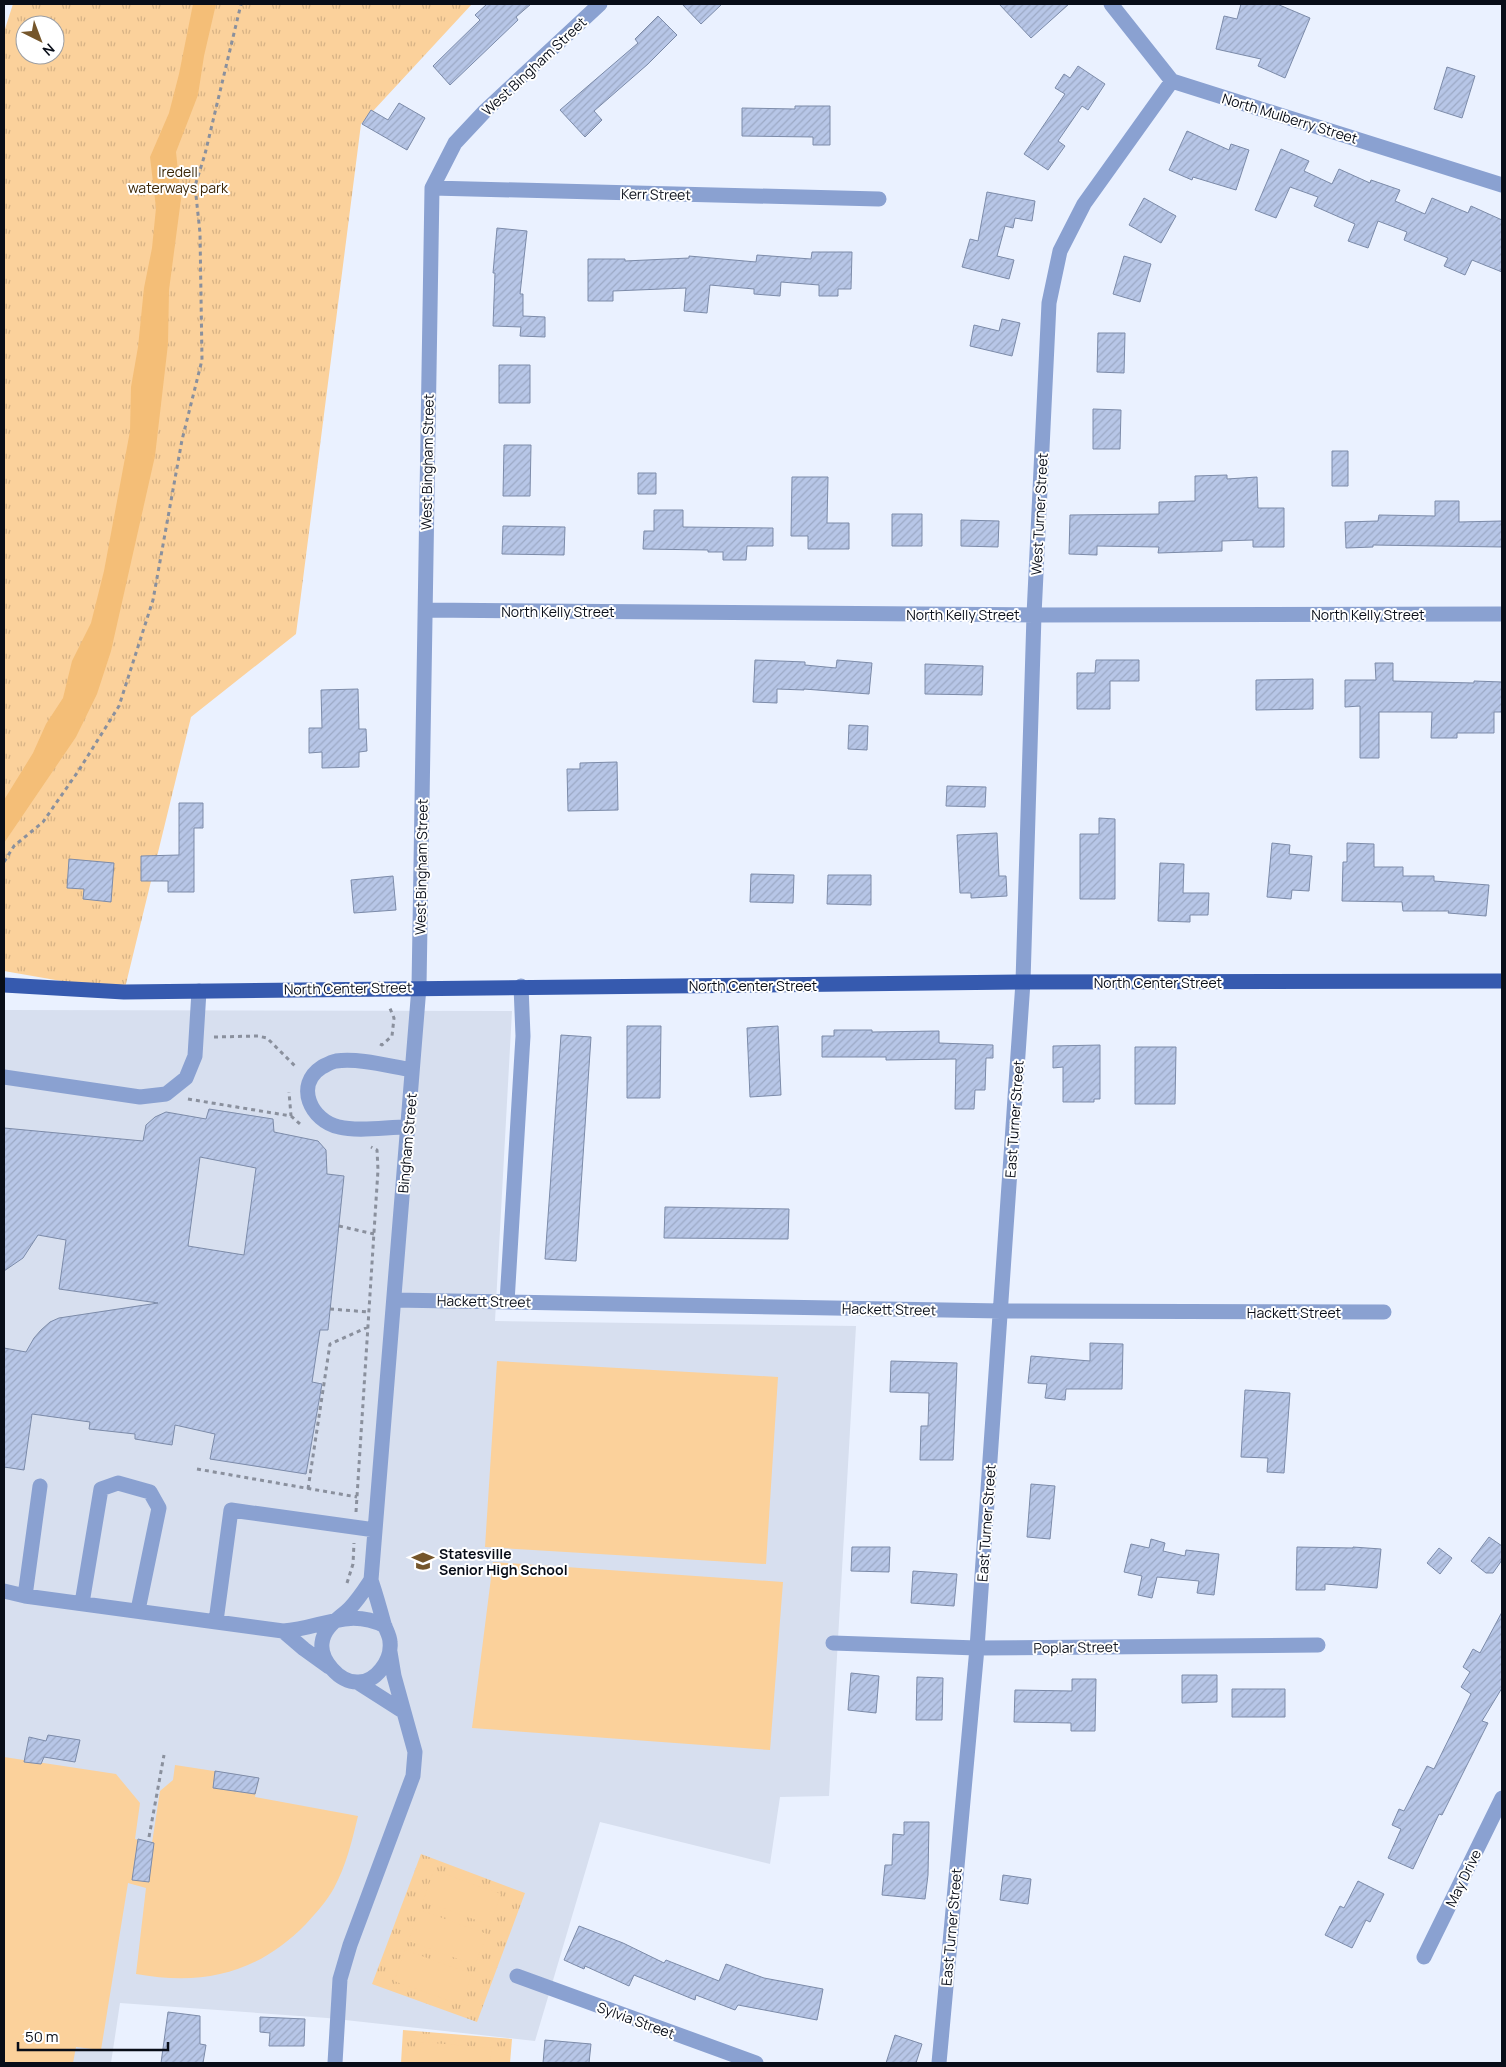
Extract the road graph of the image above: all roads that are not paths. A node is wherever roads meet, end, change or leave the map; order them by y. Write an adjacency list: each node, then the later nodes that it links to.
1 (600, 4): 5 (street, West Bingham Street)
2 (1111, 4): 3 (street)
3 (1172, 81): 4 (street, North Mulberry Street); 9 (street, West Turner Street)
4 (1502, 185)
5 (432, 188): 6 (street, Kerr Street); 7 (street, West Bingham Street)
6 (879, 199)
7 (425, 610): 9 (street, North Kelly Street); 14 (street, West Bingham Street)
8 (1502, 614): 9 (street, North Kelly Street)
9 (1034, 615): 11 (street, West Turner Street)
10 (1502, 981): 11 (main road, North Center Street)
11 (1022, 982): 13 (main road, North Center Street); 21 (street, East Turner Street)
12 (4, 985): 15 (main road, North Center Street)
13 (521, 986): 14 (main road, North Center Street); 20 (street)
14 (419, 987): 15 (main road, North Center Street); 16 (street, Bingham Street)
15 (199, 990): 17 (street)
16 (412, 1070): 18 (street, Bingham Street); 18 (street)
17 (4, 1077)
18 (408, 1127): 19 (street, Bingham Street)
19 (394, 1300): 20 (street, Hackett Street); 24 (street, Bingham Street)
20 (507, 1302): 21 (street, Hackett Street)
21 (1001, 1311): 22 (street, Hackett Street); 36 (street, East Turner Street)
22 (1384, 1312)
23 (40, 1486): 27 (street)
24 (375, 1530): 25 (street, Bingham Street); 31 (street)
25 (371, 1580): 30 (street); 32 (street)
26 (4, 1591): 27 (street)
27 (25, 1596): 28 (street)
28 (82, 1603): 29 (street); 29 (street)
29 (138, 1610): 31 (street)
30 (337, 1619): 32 (street); 33 (street); 38 (street)
31 (216, 1620): 33 (street)
32 (385, 1626): 37 (street)
33 (283, 1631): 38 (street)
34 (833, 1643): 36 (street, Poplar Street)
35 (1318, 1645): 36 (street, Poplar Street)
36 (976, 1648): 46 (street, East Turner Street)
37 (390, 1652): 39 (street); 40 (street)
38 (331, 1668): 39 (street)
39 (357, 1682): 40 (street)
40 (404, 1712): 44 (street)
41 (1502, 1798): 42 (street, May Drive)
42 (1424, 1957)
43 (517, 1976): 45 (street, Sylvia Street)
44 (335, 2063)
45 (756, 2063)
46 (939, 2063)

